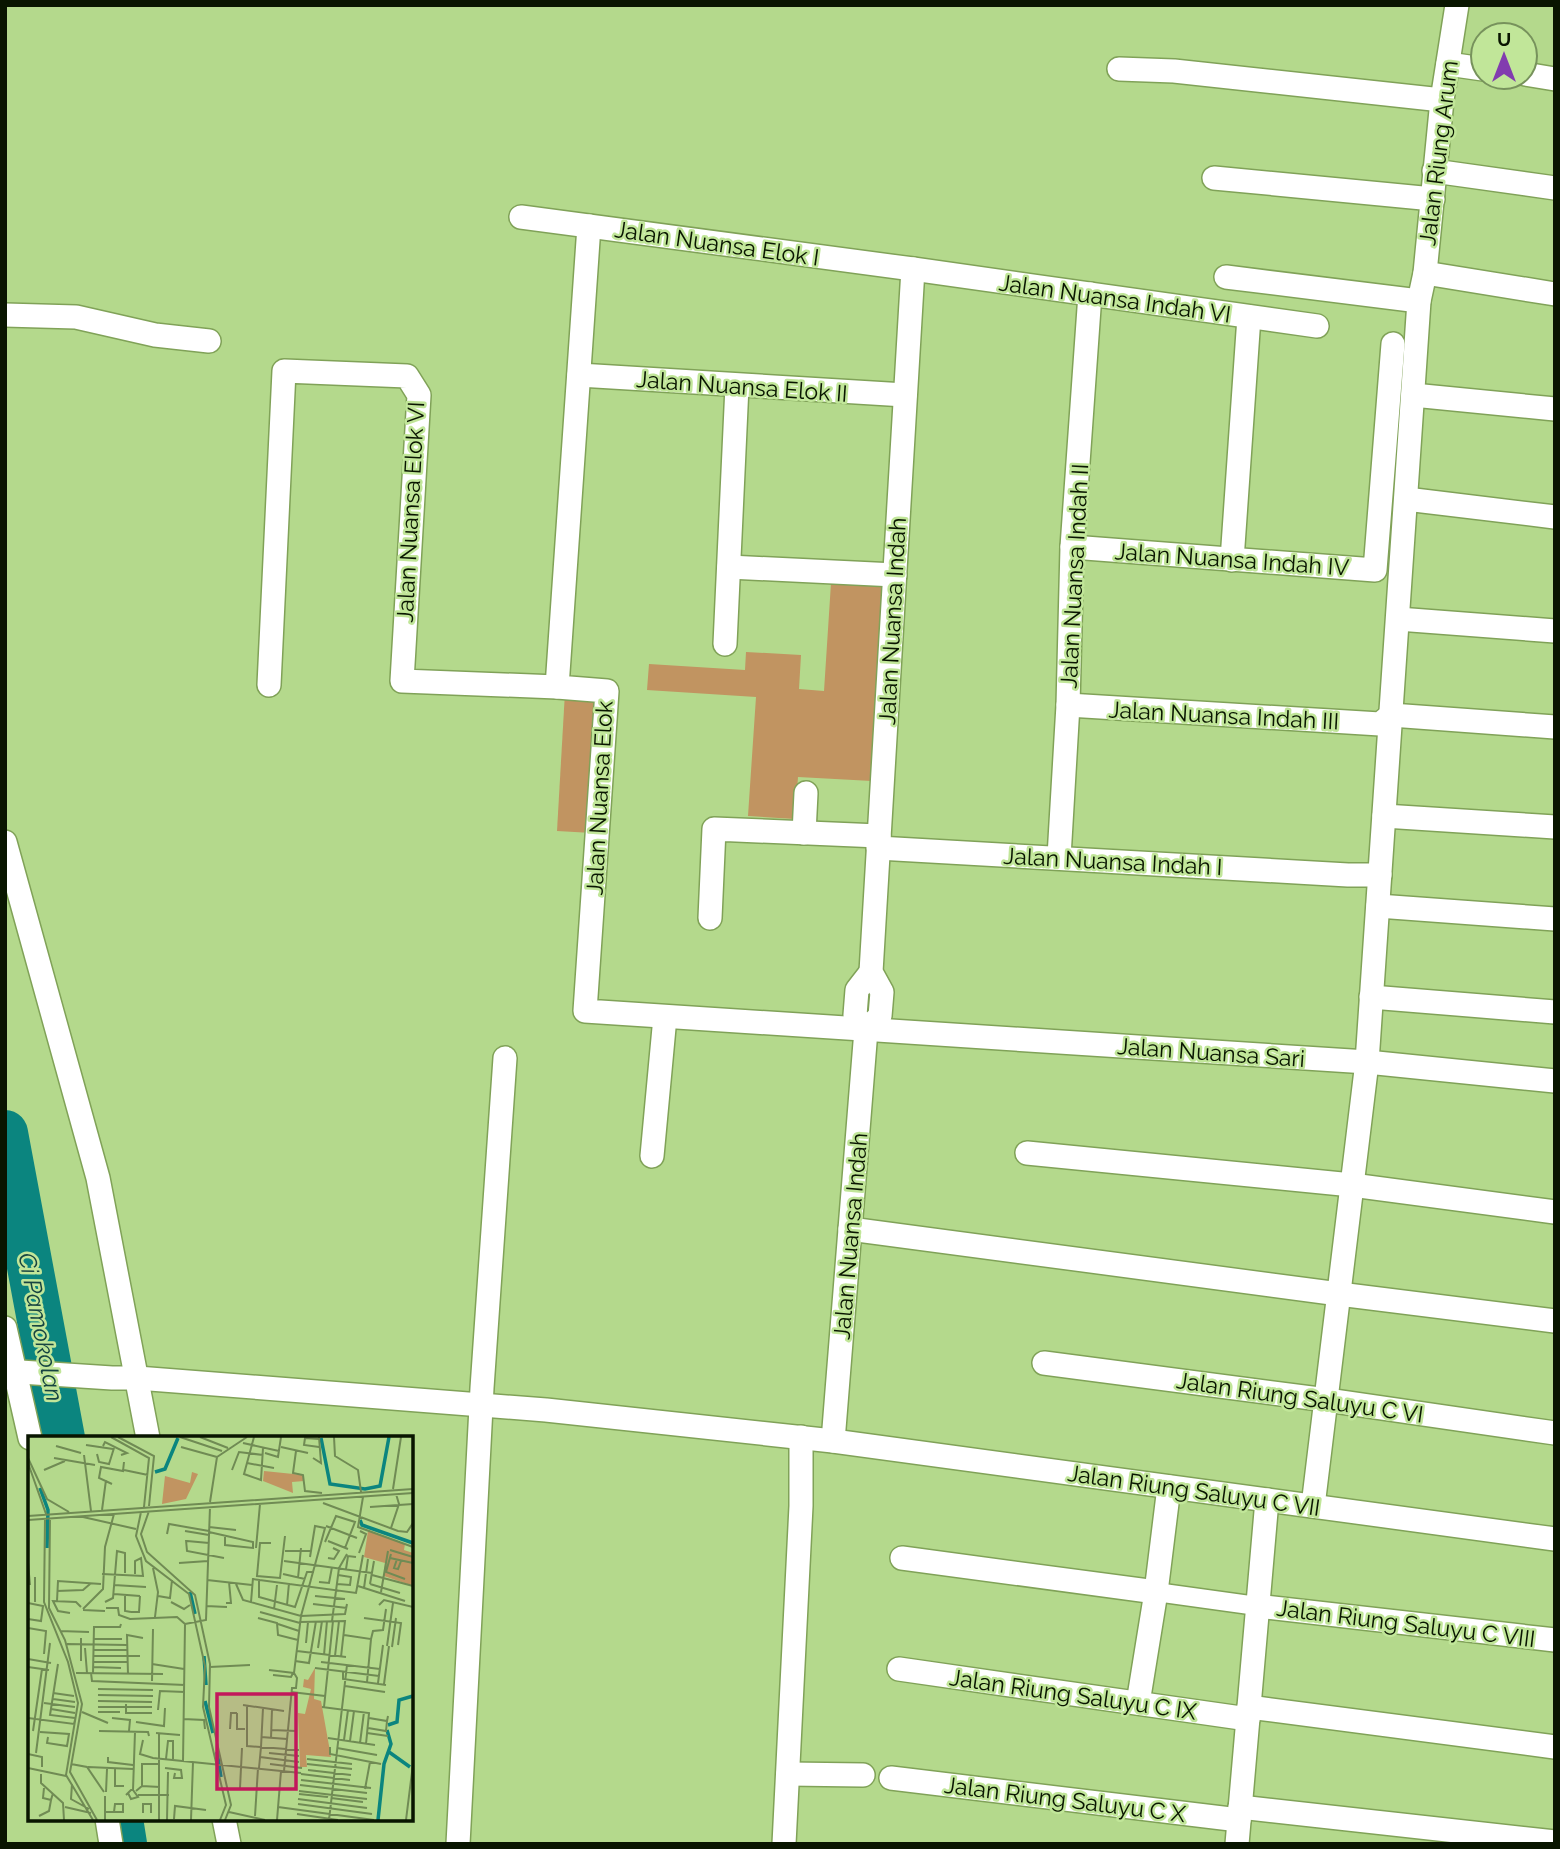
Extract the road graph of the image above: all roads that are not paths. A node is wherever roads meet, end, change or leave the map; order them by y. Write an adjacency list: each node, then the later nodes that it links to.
1 (1457, 5): 2 (street, Jalan Riung Arum)
2 (1448, 64): 3 (street); 5 (street, Jalan Riung Arum)
3 (1469, 67)
4 (1119, 69): 5 (street)
5 (1442, 100): 6 (street, Jalan Riung Arum)
6 (1434, 171): 8 (street); 9 (street, Jalan Riung Arum)
7 (1214, 178): 9 (street)
8 (1555, 188)
9 (1433, 200): 13 (street, Jalan Riung Arum)
10 (521, 217): 11 (street, Jalan Nuansa Elok I)
11 (589, 226): 12 (street, Jalan Nuansa Elok I); 23 (street)
12 (913, 269): 15 (street, Jalan Nuansa Indah VI); 25 (street, Jalan Nuansa Indah)
13 (1425, 273): 16 (street); 17 (street, Jalan Riung Arum)
14 (1226, 277): 17 (street)
15 (1090, 294): 19 (street, Jalan Nuansa Indah VI); 30 (street, Jalan Nuansa Indah II)
16 (1555, 294)
17 (1419, 301): 26 (street, Jalan Riung Arum)
18 (5, 315): 21 (street)
19 (1249, 317): 20 (street, Jalan Nuansa Indah VI); 31 (street)
20 (1317, 326)
21 (209, 341)
22 (1393, 344): 31 (street, Jalan Nuansa Indah IV)
23 (579, 375): 24 (street, Jalan Nuansa Elok II); 38 (street)
24 (737, 386): 25 (street, Jalan Nuansa Elok II); 32 (street)
25 (905, 395): 33 (street, Jalan Nuansa Indah)
26 (1413, 395): 27 (street); 28 (street, Jalan Riung Arum)
27 (1555, 409)
28 (1406, 499): 29 (street); 34 (street, Jalan Riung Arum)
29 (1555, 517)
30 (1072, 547): 31 (street, Jalan Nuansa Indah IV); 39 (street, Jalan Nuansa Indah II)
31 (1232, 560)
32 (729, 567): 33 (street); 36 (street)
33 (895, 575): 47 (street, Jalan Nuansa Indah)
34 (1398, 619): 35 (street); 40 (street, Jalan Riung Arum)
35 (1555, 631)
36 (725, 644)
37 (269, 685): 38 (street, Jalan Nuansa Elok VI)
38 (557, 687): 55 (street, Jalan Nuansa Elok)
39 (1068, 705): 40 (street, Jalan Nuansa Indah III); 48 (street, Jalan Nuansa Indah II)
40 (1385, 720): 41 (street, Jalan Nuansa Indah III); 43 (street, Jalan Riung Arum)
41 (1555, 727)
42 (806, 793): 45 (street)
43 (1384, 816): 44 (street); 49 (street, Jalan Riung Arum)
44 (1555, 827)
45 (804, 833): 47 (street, Jalan Nuansa Indah I); 51 (street, Jalan Nuansa Indah I)
46 (5, 842): 71 (street)
47 (879, 842): 48 (street, Jalan Nuansa Indah I); 56 (street, Jalan Nuansa Indah)
48 (1059, 858): 49 (street, Jalan Nuansa Indah I)
49 (1380, 876): 50 (street, Jalan Riung Arum)
50 (1378, 905): 52 (street); 53 (street, Jalan Riung Arum)
51 (710, 918)
52 (1555, 919)
53 (1371, 998): 54 (street); 59 (street, Jalan Riung Arum)
54 (1555, 1012)
55 (665, 1017): 57 (street, Jalan Nuansa Elok); 62 (street)
56 (873, 1023): 57 (street, Jalan Nuansa Sari); 59 (street, Jalan Nuansa Sari); 65 (street, Jalan Nuansa Indah)
57 (821, 1027)
58 (505, 1058): 73 (street)
59 (1367, 1062): 60 (street, Jalan Nuansa Sari); 63 (street, Jalan Riung Arum)
60 (1555, 1081)
61 (1027, 1153): 63 (street)
62 (652, 1156)
63 (1352, 1185): 64 (street); 66 (street, Jalan Riung Arum)
64 (1555, 1212)
65 (850, 1229): 66 (street); 78 (street, Jalan Nuansa Indah)
66 (1339, 1294): 67 (street); 72 (street, Jalan Riung Arum)
67 (1555, 1321)
68 (5, 1328): 70 (street)
69 (1044, 1363): 72 (street, Jalan Riung Saluyu C VI)
70 (18, 1372): 71 (street, Jalan Riung Saluyu C VII); 75 (street)
71 (137, 1378): 73 (street, Jalan Riung Saluyu C VII); 76 (street)
72 (1327, 1400): 74 (street, Jalan Riung Saluyu C VI); 81 (street, Jalan Riung Arum)
73 (481, 1404): 77 (street, Jalan Riung Saluyu C VII); 100 (street)
74 (1555, 1433)
75 (30, 1436)
76 (148, 1436)
77 (802, 1437): 78 (street, Jalan Riung Saluyu C VII); 91 (street)
78 (833, 1441): 79 (street, Jalan Riung Saluyu C VII)
79 (1169, 1487): 80 (street, Jalan Riung Saluyu C VII); 84 (street)
80 (1267, 1500): 81 (street, Jalan Riung Saluyu C VII); 85 (street)
81 (1313, 1506): 82 (street, Jalan Riung Saluyu C VII)
82 (1555, 1539)
83 (902, 1558): 84 (street)
84 (1156, 1592): 85 (street); 88 (street)
85 (1257, 1606): 86 (street, Jalan Riung Saluyu C VIII); 89 (street)
86 (1555, 1640)
87 (899, 1669): 88 (street, Jalan Riung Saluyu C IX)
88 (1138, 1703): 89 (street, Jalan Riung Saluyu C IX)
89 (1248, 1713): 90 (street, Jalan Riung Saluyu C IX); 94 (street)
90 (1555, 1747)
91 (788, 1774): 92 (street); 101 (street)
92 (863, 1775)
93 (891, 1778): 94 (street, Jalan Riung Saluyu C X)
94 (1240, 1813): 97 (street, Jalan Riung Saluyu C X); 102 (street)
95 (107, 1821): 98 (street)
96 (224, 1821): 99 (street)
97 (1555, 1842)
98 (111, 1844)
99 (229, 1844)
100 (458, 1844)
101 (784, 1844)
102 (1237, 1844)

